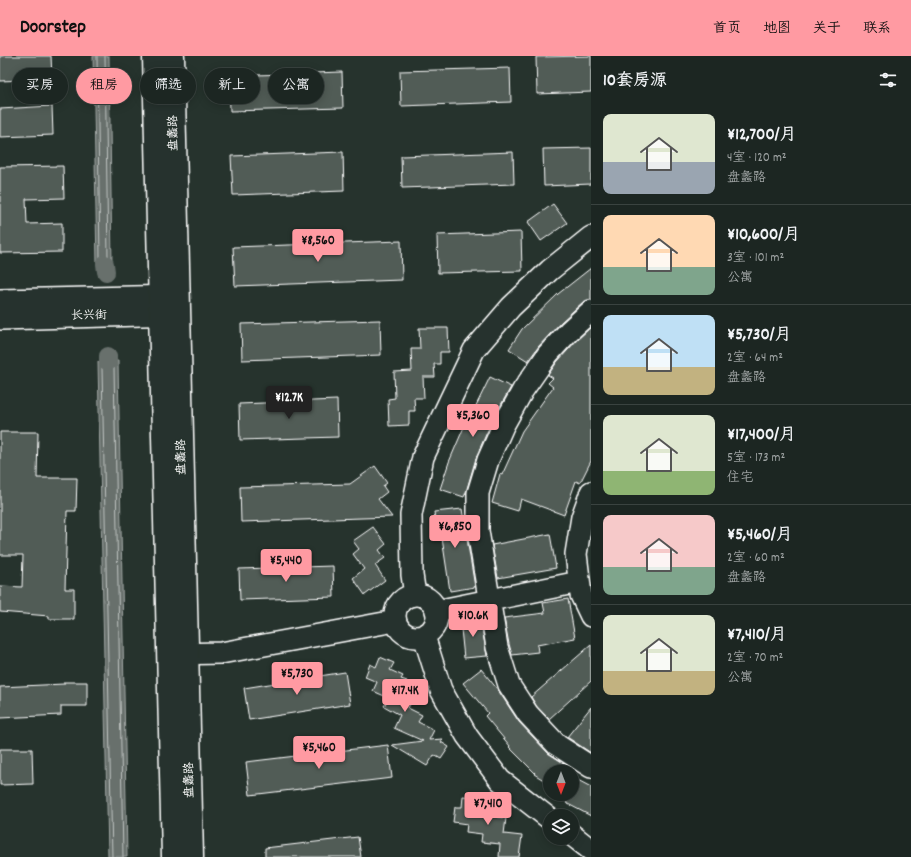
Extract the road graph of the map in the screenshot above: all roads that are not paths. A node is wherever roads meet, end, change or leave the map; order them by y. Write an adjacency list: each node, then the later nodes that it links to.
1 (154, 56): 5 (main road, 盘蠡路)
2 (173, 56): 5 (main road, 盘蠡路)
3 (591, 237): 10 (street)
4 (0, 300): 5 (street, 长兴街)
5 (169, 305): 7 (street, 长兴街); 16 (main road, 盘蠡路)
6 (591, 311): 11 (street)
7 (0, 318)
8 (591, 492): 9 (street)
9 (579, 582): 11 (street); 13 (street)
10 (415, 595): 12 (street); 14 (street)
11 (489, 599): 12 (street); 17 (street)
12 (436, 611): 15 (street)
13 (591, 616)
14 (395, 621): 15 (street); 16 (street)
15 (424, 636): 18 (street)
16 (177, 654): 21 (main road, 盘蠡路); 22 (main road, 盘蠡路)
17 (591, 767)
18 (543, 814)
19 (579, 841): 20 (street)
20 (591, 850)
21 (172, 857)
22 (192, 857)

